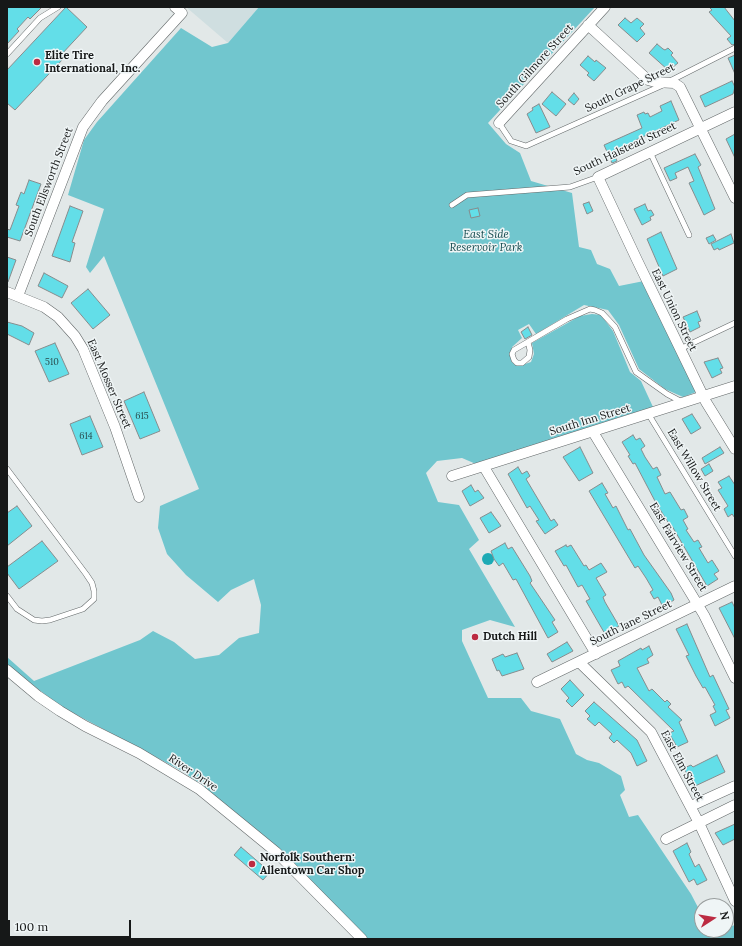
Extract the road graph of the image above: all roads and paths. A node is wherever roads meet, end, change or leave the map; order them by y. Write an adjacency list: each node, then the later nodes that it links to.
1 (58, 7): 6 (lane)
2 (605, 7): 4 (street, South Gilmore Street)
3 (178, 10): 17 (street, South Ellsworth Street)
4 (588, 25): 7 (street); 9 (street, South Gilmore Street)
5 (735, 48): 7 (lane, South Grape Street)
6 (7, 54)
7 (667, 83): 9 (lane, South Grape Street); 10 (street)
8 (735, 112): 10 (street, South Halstead Street)
9 (499, 123)
10 (702, 128): 11 (street, South Halstead Street); 13 (street)
11 (650, 152): 12 (street, South Halstead Street); 15 (lane)
12 (598, 177): 14 (lane, South Halstead Street); 20 (street, East Union Street)
13 (735, 198)
14 (452, 205)
15 (689, 235)
16 (7, 292): 17 (street, East Mosser Street)
17 (18, 296): 30 (street, East Mosser Street)
18 (735, 323): 20 (lane)
19 (528, 342): 23 (lane)
20 (680, 349): 22 (street, East Union Street)
21 (735, 386): 22 (street, South Inn Street)
22 (704, 397): 23 (street, South Inn Street); 26 (street, East Union Street)
23 (684, 403): 24 (street, South Inn Street)
24 (649, 415): 25 (street, South Inn Street); 31 (lane, East Willow Street)
25 (593, 432): 27 (street, South Inn Street); 34 (street, East Fairview Street)
26 (735, 449)
27 (484, 467): 29 (street, South Inn Street); 35 (street)
28 (7, 469): 33 (lane)
29 (452, 476)
30 (139, 497)
31 (735, 556)
32 (735, 586): 34 (street, South Jane Street)
33 (7, 596)
34 (698, 604): 35 (street, South Jane Street); 38 (street, East Fairview Street)
35 (596, 654): 36 (street, South Jane Street)
36 (579, 662): 39 (street, South Jane Street); 41 (street, East Elm Street)
37 (7, 670): 46 (street, River Drive)
38 (735, 678)
39 (537, 682)
40 (735, 786): 41 (street)
41 (691, 806): 43 (street, East Elm Street)
42 (735, 806): 43 (street)
43 (699, 823): 44 (street); 45 (street, East Elm Street)
44 (666, 839)
45 (735, 901)
46 (362, 939)

